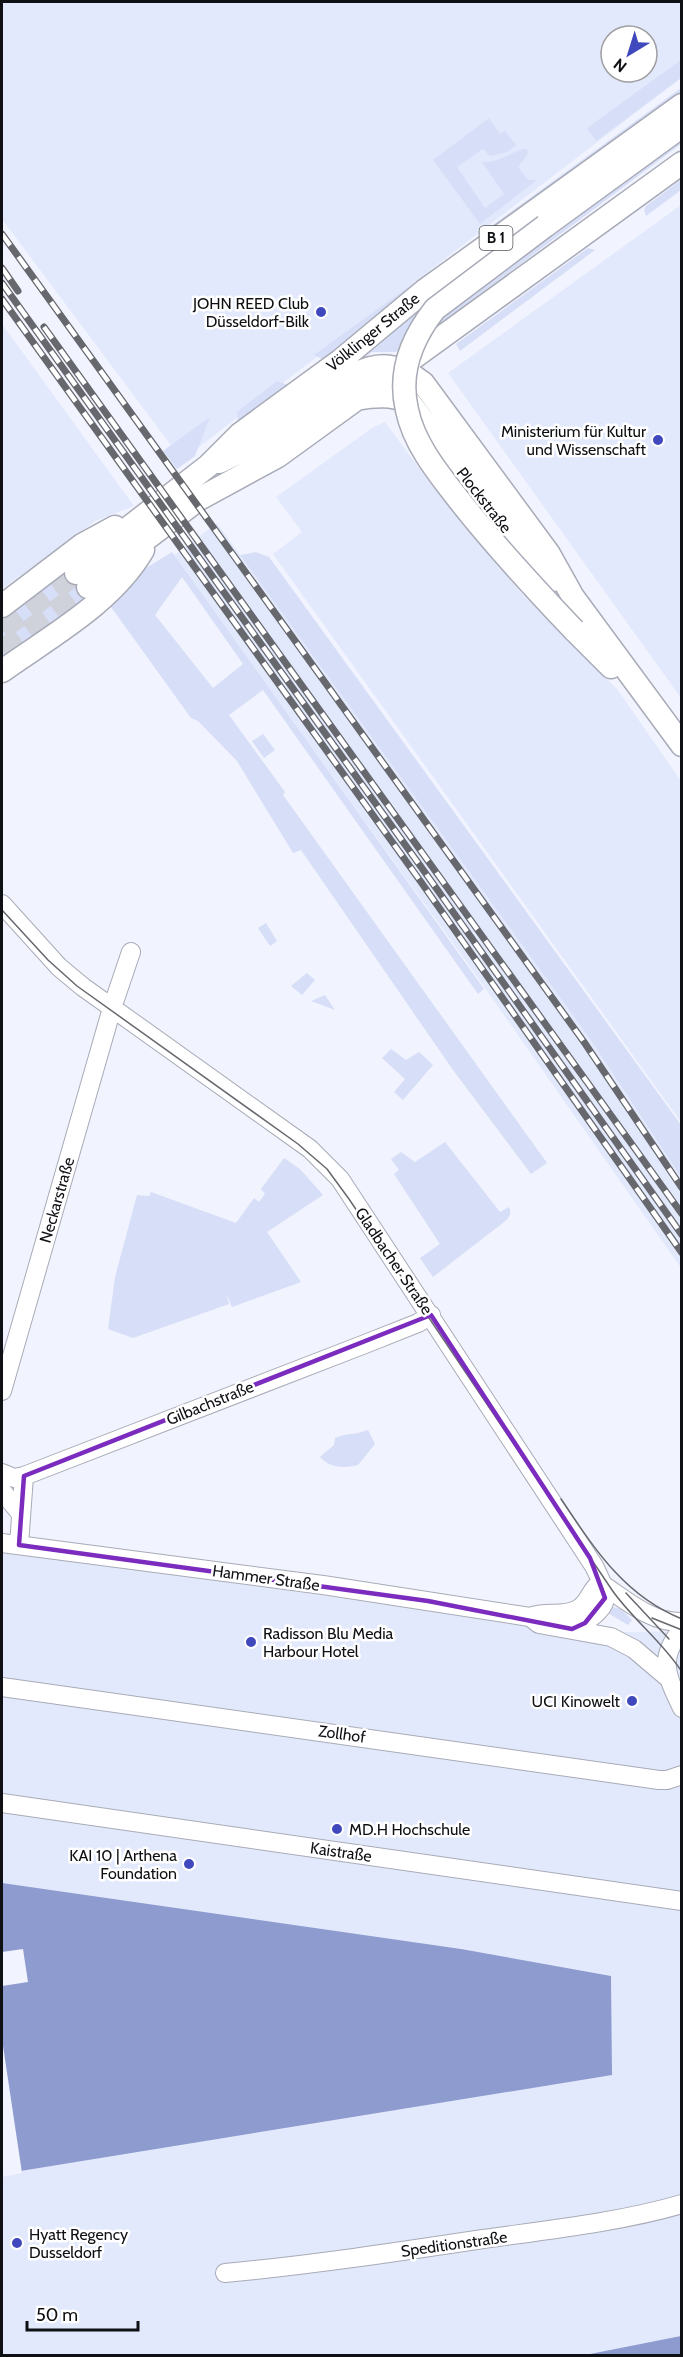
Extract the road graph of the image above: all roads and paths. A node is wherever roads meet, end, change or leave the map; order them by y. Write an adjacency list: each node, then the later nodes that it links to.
1 (681, 105): 8 (main road, Völklinger Straße / B 1)
2 (681, 126): 14 (main road, bridge)
3 (681, 163): 4 (main road, Völklinger Straße / B 1)
4 (419, 355): 5 (main road, Völklinger Straße / B 1); 6 (main road)
5 (397, 368): 6 (main road, B 1); 7 (main road, Völklinger Straße / B 1); 8 (main road, B 1)
6 (423, 383): 11 (main road, Plockstraße)
7 (356, 399): 9 (main road, Völklinger Straße / B 1); 11 (main road, Plockstraße)
8 (208, 466): 9 (main road, Völklinger Straße / B 1)
9 (145, 527): 10 (main road, Völklinger Straße / B 1); 12 (main road); 13 (main road)
10 (82, 580)
11 (573, 597): 14 (main road, Plockstraße)
12 (2, 606)
13 (2, 671)
14 (640, 688): 15 (main road, Plockstraße)
15 (681, 745)
16 (2, 905): 18 (street, Gladbacher Straße)
17 (131, 952): 18 (street)
18 (112, 1008): 19 (street, Gladbacher Straße); 20 (street, Neckarstraße)
19 (430, 1315): 22 (street, Gilbachstraße); 26 (street, Gladbacher Straße)
20 (2, 1391)
21 (2, 1473): 22 (street)
22 (24, 1476): 24 (street)
23 (2, 1491): 24 (street)
24 (21, 1515): 25 (street)
25 (10, 1544): 27 (street, Hammer Straße)
26 (600, 1583): 27 (street, Hammer Straße); 28 (street); 29 (street)
27 (530, 1617): 29 (street, Hammer Straße)
28 (681, 1622)
29 (572, 1629): 31 (street, Hammer Straße)
30 (678, 1642): 31 (street)
31 (668, 1677): 33 (street)
32 (2, 1687): 34 (street, Zollhof)
33 (681, 1708)
34 (681, 1775)
35 (2, 1803): 36 (street, Kaistraße)
36 (681, 1901)
37 (681, 2204): 38 (street, Speditionstraße)
38 (225, 2273)

